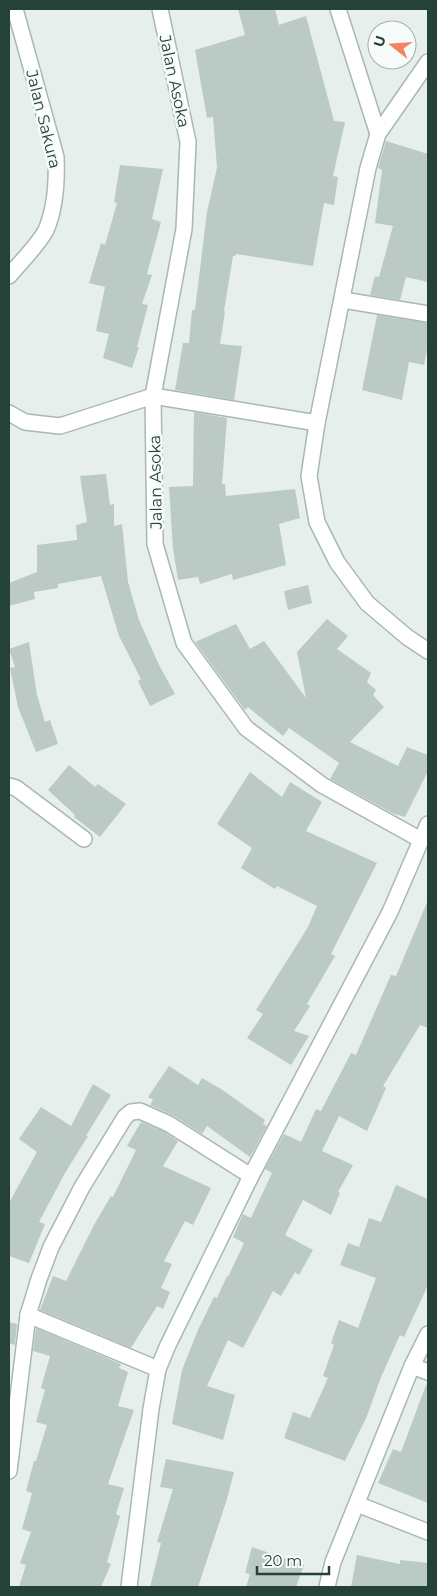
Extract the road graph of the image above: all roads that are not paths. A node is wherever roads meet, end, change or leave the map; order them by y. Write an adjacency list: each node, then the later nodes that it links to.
1 (15, 9): 6 (street, Jalan Sakura)
2 (160, 9): 9 (street, Jalan Asoka)
3 (338, 9): 5 (street)
4 (428, 62): 5 (street)
5 (378, 134): 7 (street)
6 (9, 276)
7 (343, 300): 8 (street); 11 (street)
8 (428, 314)
9 (153, 396): 10 (street); 11 (street); 16 (street, Jalan Asoka)
10 (9, 413)
11 (317, 423): 12 (street)
12 (428, 651)
13 (9, 786): 15 (street)
14 (428, 824): 16 (street)
15 (84, 839)
16 (421, 840): 17 (street)
17 (252, 1176): 18 (street); 21 (street)
18 (28, 1315): 21 (street); 23 (street)
19 (428, 1334): 20 (street)
20 (412, 1366): 22 (street); 24 (street)
21 (158, 1368): 26 (street)
22 (428, 1372)
23 (9, 1470)
24 (357, 1504): 25 (street); 27 (street)
25 (428, 1532)
26 (129, 1587)
27 (327, 1587)

